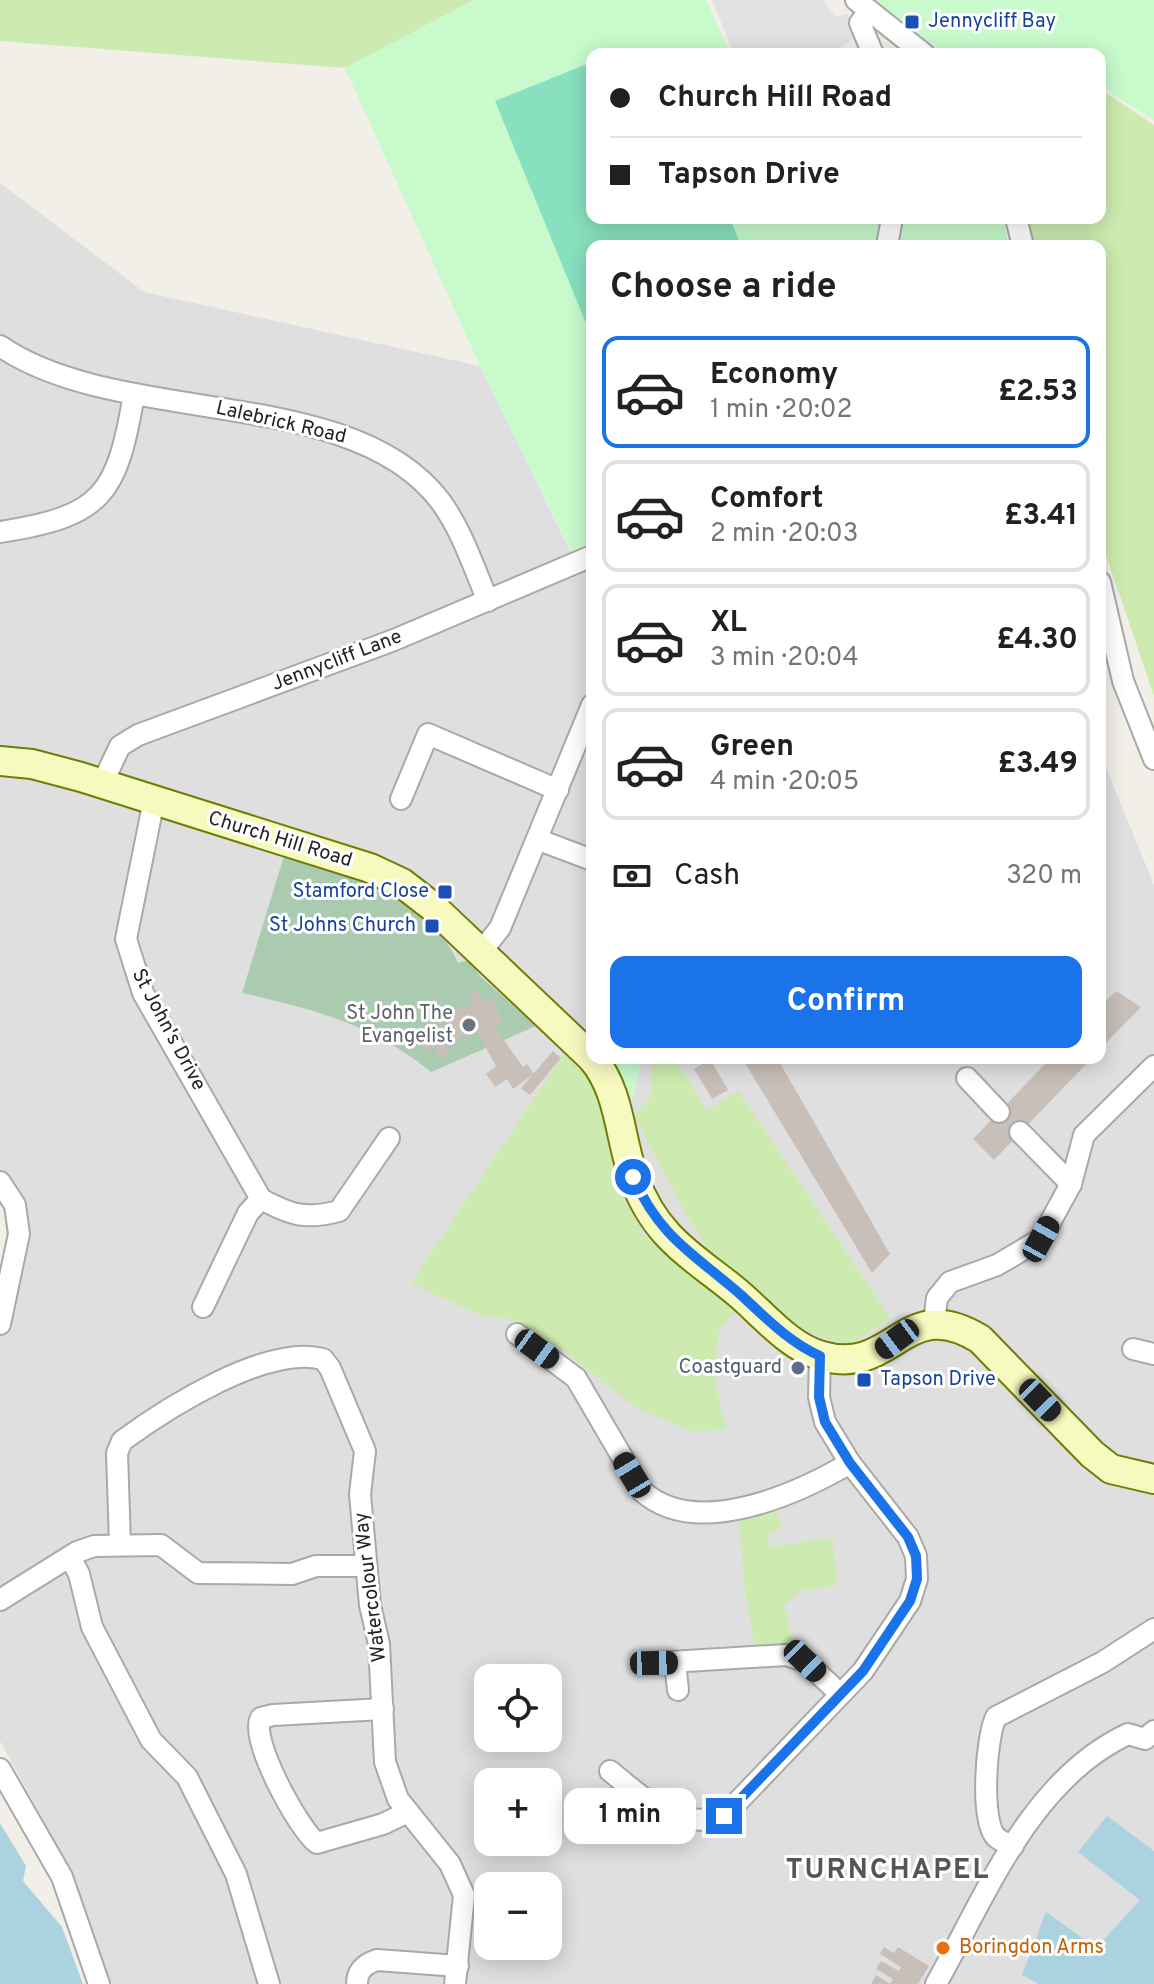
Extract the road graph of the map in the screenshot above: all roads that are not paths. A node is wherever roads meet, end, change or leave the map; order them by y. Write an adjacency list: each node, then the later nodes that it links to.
1 (862, 11): 2 (street); 3 (street)
2 (871, 48)
3 (915, 48)
4 (0, 346): 5 (street, Lalebrick Road)
5 (134, 394): 6 (street); 8 (street, Lalebrick Road)
6 (0, 532)
7 (586, 558): 8 (street, Jennycliff Lane)
8 (488, 601): 13 (street, Jennycliff Lane)
9 (1106, 608): 11 (street)
10 (586, 720): 14 (street)
11 (1154, 759)
12 (0, 761): 13 (street, Church Hill Road)
13 (102, 784): 16 (street, Church Hill Road)
14 (558, 790): 15 (street); 17 (street)
15 (401, 799)
16 (154, 800): 19 (street, Church Hill Road); 29 (street, St John's Drive)
17 (539, 840): 18 (street); 19 (street)
18 (586, 858)
19 (481, 952): 20 (street, Church Hill Road)
20 (586, 1052)
21 (597, 1064): 36 (street, Church Hill Road)
22 (1154, 1066): 28 (street)
23 (967, 1078): 24 (street)
24 (999, 1112)
25 (1020, 1132): 28 (street)
26 (389, 1138): 29 (street)
27 (0, 1182): 32 (street)
28 (1071, 1184): 31 (street)
29 (261, 1199): 30 (street)
30 (203, 1307)
31 (934, 1322): 36 (street); 38 (street)
32 (0, 1324)
33 (517, 1334): 37 (street)
34 (1133, 1349): 35 (street)
35 (1154, 1354)
36 (820, 1356): 37 (street)
37 (850, 1463): 47 (street)
38 (1154, 1479)
39 (120, 1544): 40 (street); 41 (street); 41 (street, Watercolour Way)
40 (70, 1557): 42 (street); 58 (street)
41 (366, 1566): 48 (street, Watercolour Way)
42 (0, 1600)
43 (1154, 1629): 55 (street)
44 (675, 1662): 45 (street); 46 (street); 47 (street)
45 (654, 1663)
46 (678, 1690)
47 (840, 1694): 52 (street)
48 (383, 1709): 53 (street, Watercolour Way); 53 (street)
49 (1151, 1742): 55 (street)
50 (0, 1769): 57 (street)
51 (610, 1771): 52 (street)
52 (638, 1794): 54 (street)
53 (408, 1812): 56 (street, Watercolour Way)
54 (617, 1812)
55 (1013, 1846): 60 (street)
56 (456, 1975): 59 (street)
57 (99, 1984)
58 (269, 1984)
59 (357, 1984)
60 (936, 1984)

